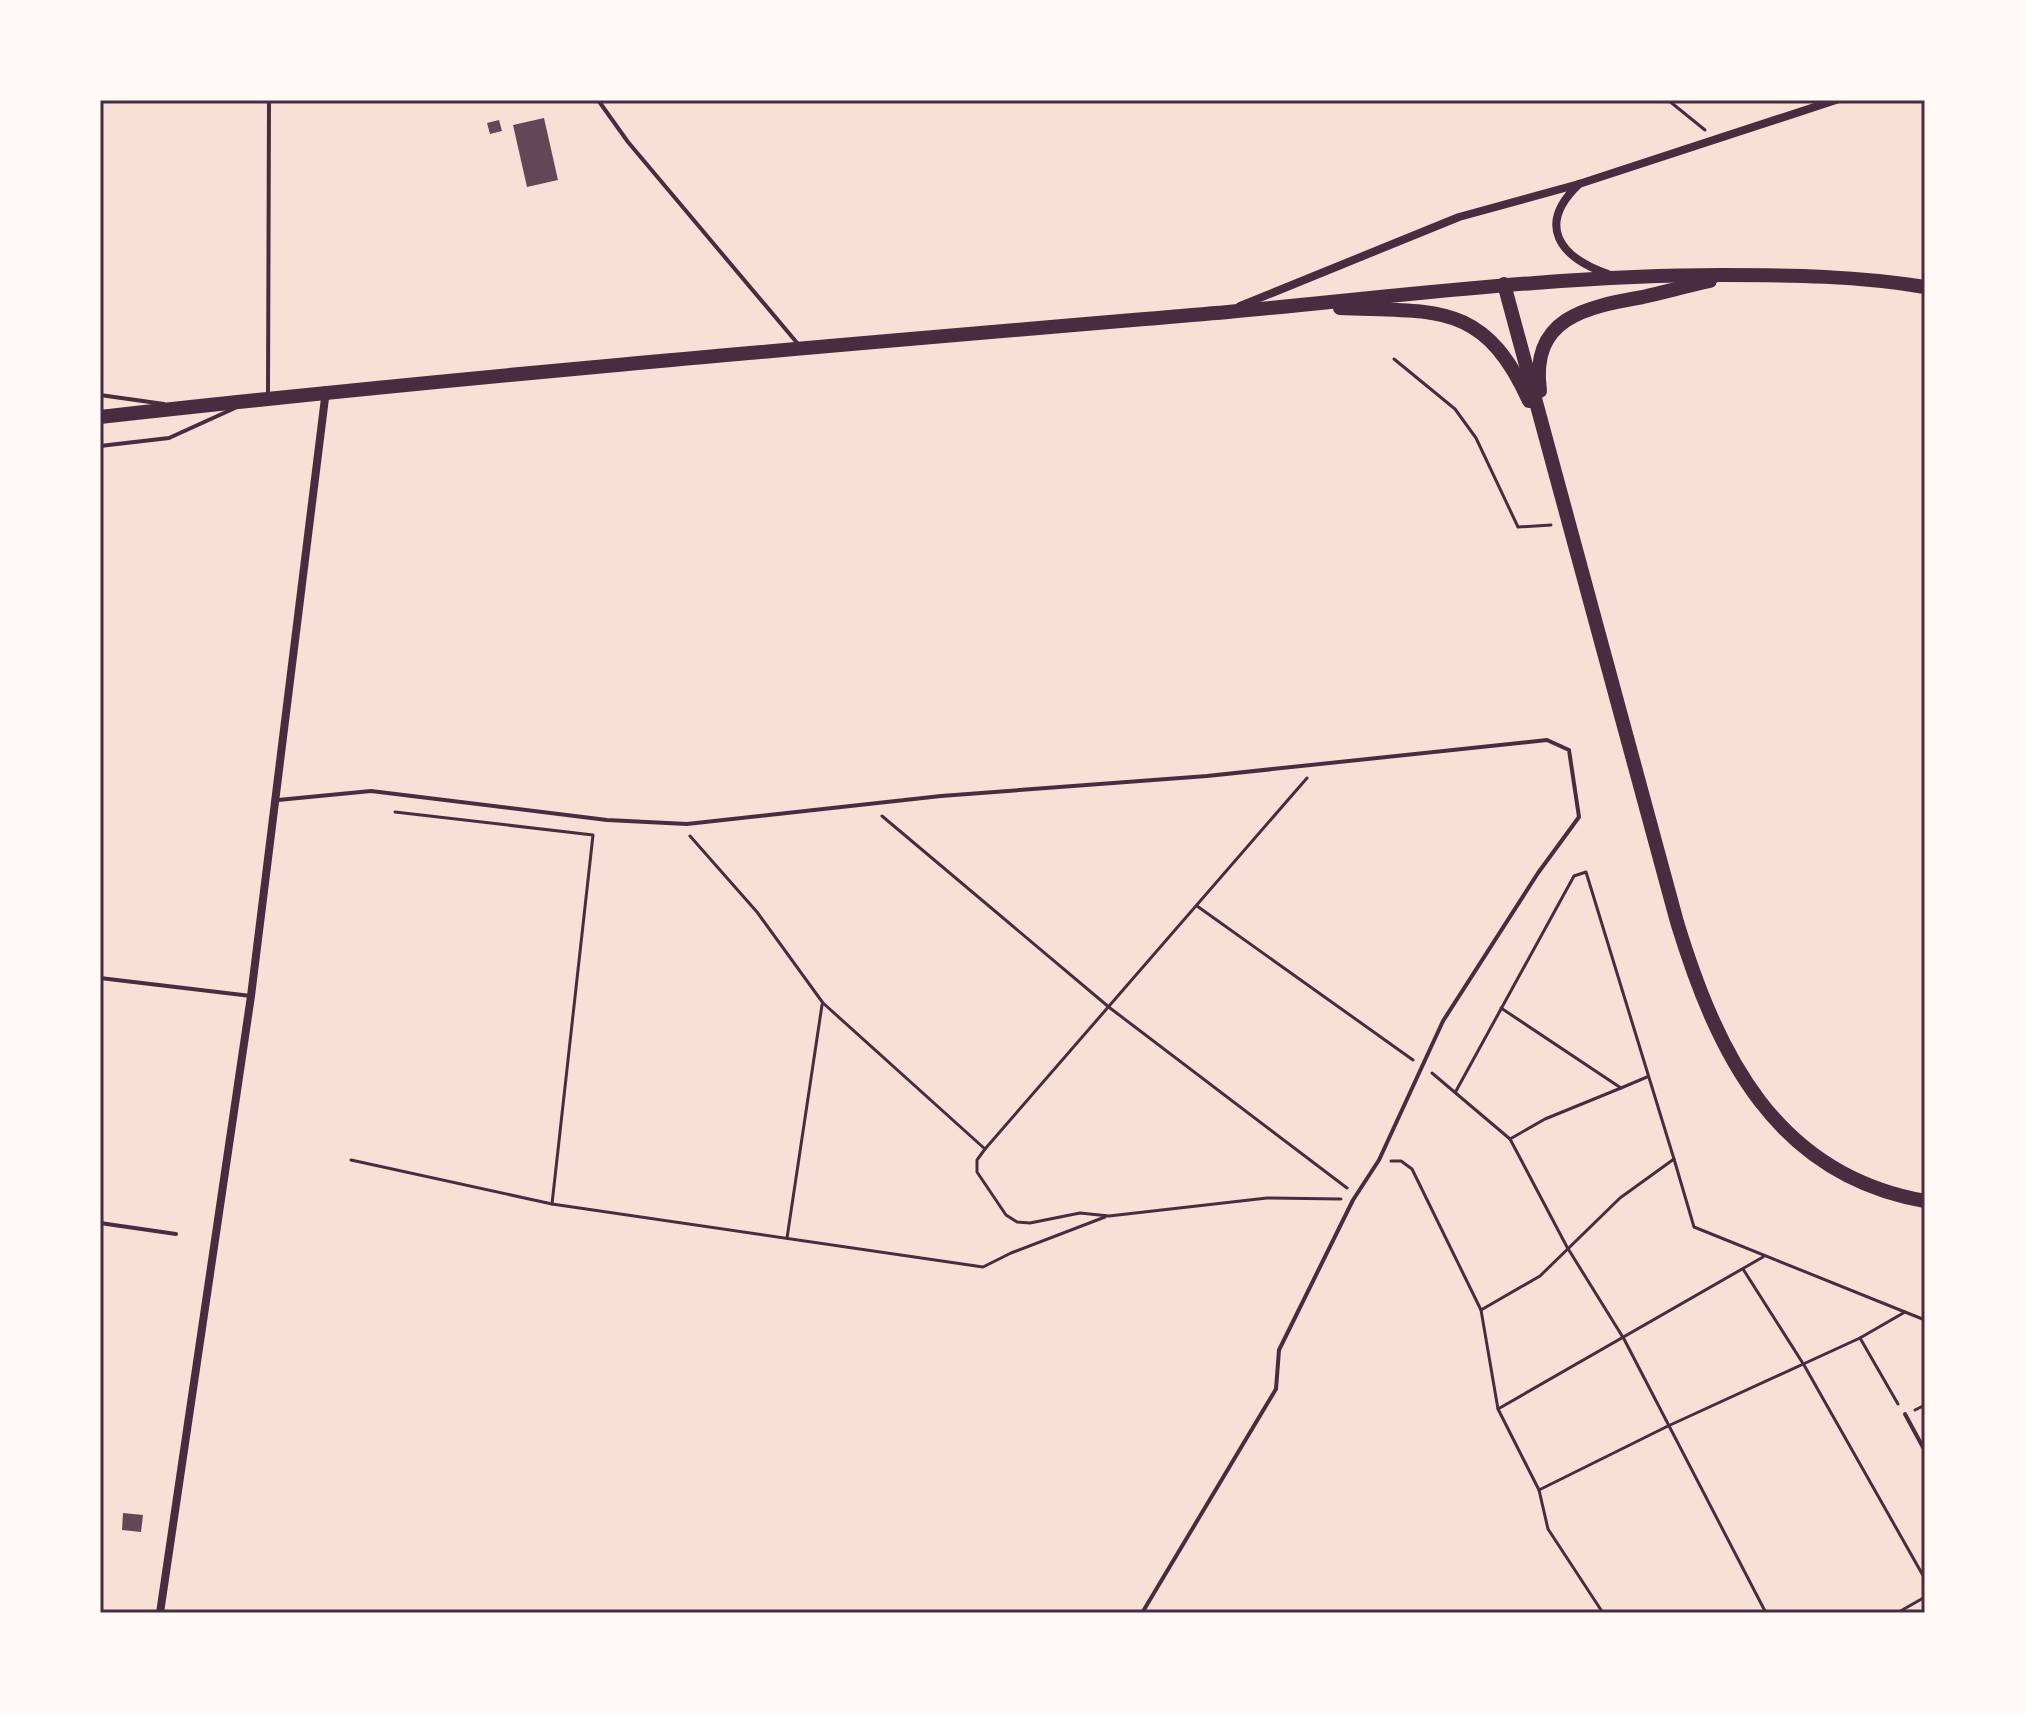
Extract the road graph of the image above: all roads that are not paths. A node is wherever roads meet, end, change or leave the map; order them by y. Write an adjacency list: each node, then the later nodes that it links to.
1 (269, 100): 14 (lane)
2 (598, 100): 11 (lane)
3 (1836, 100): 4 (street)
4 (1579, 184): 6 (street); 10 (street)
5 (1736, 275): 6 (main road); 8 (main road); 17 (main road)
6 (1614, 277): 7 (main road)
7 (1504, 284): 9 (main road); 17 (main road)
8 (1925, 287)
9 (1292, 305): 10 (main road); 17 (main road)
10 (1228, 312): 11 (main road)
11 (800, 346): 12 (main road)
12 (326, 390): 14 (main road); 19 (street)
13 (100, 395): 15 (lane)
14 (261, 398): 15 (main road); 18 (lane)
15 (190, 407): 16 (main road)
16 (100, 417)
17 (1548, 444): 22 (main road)
18 (100, 446)
19 (275, 800): 21 (street); 28 (lane)
20 (100, 978): 21 (lane)
21 (251, 996): 27 (street)
22 (1925, 1197)
23 (100, 1223): 24 (lane)
24 (176, 1234)
25 (1905, 1414): 26 (lane)
26 (1925, 1451)
27 (160, 1613)
28 (1142, 1613)

